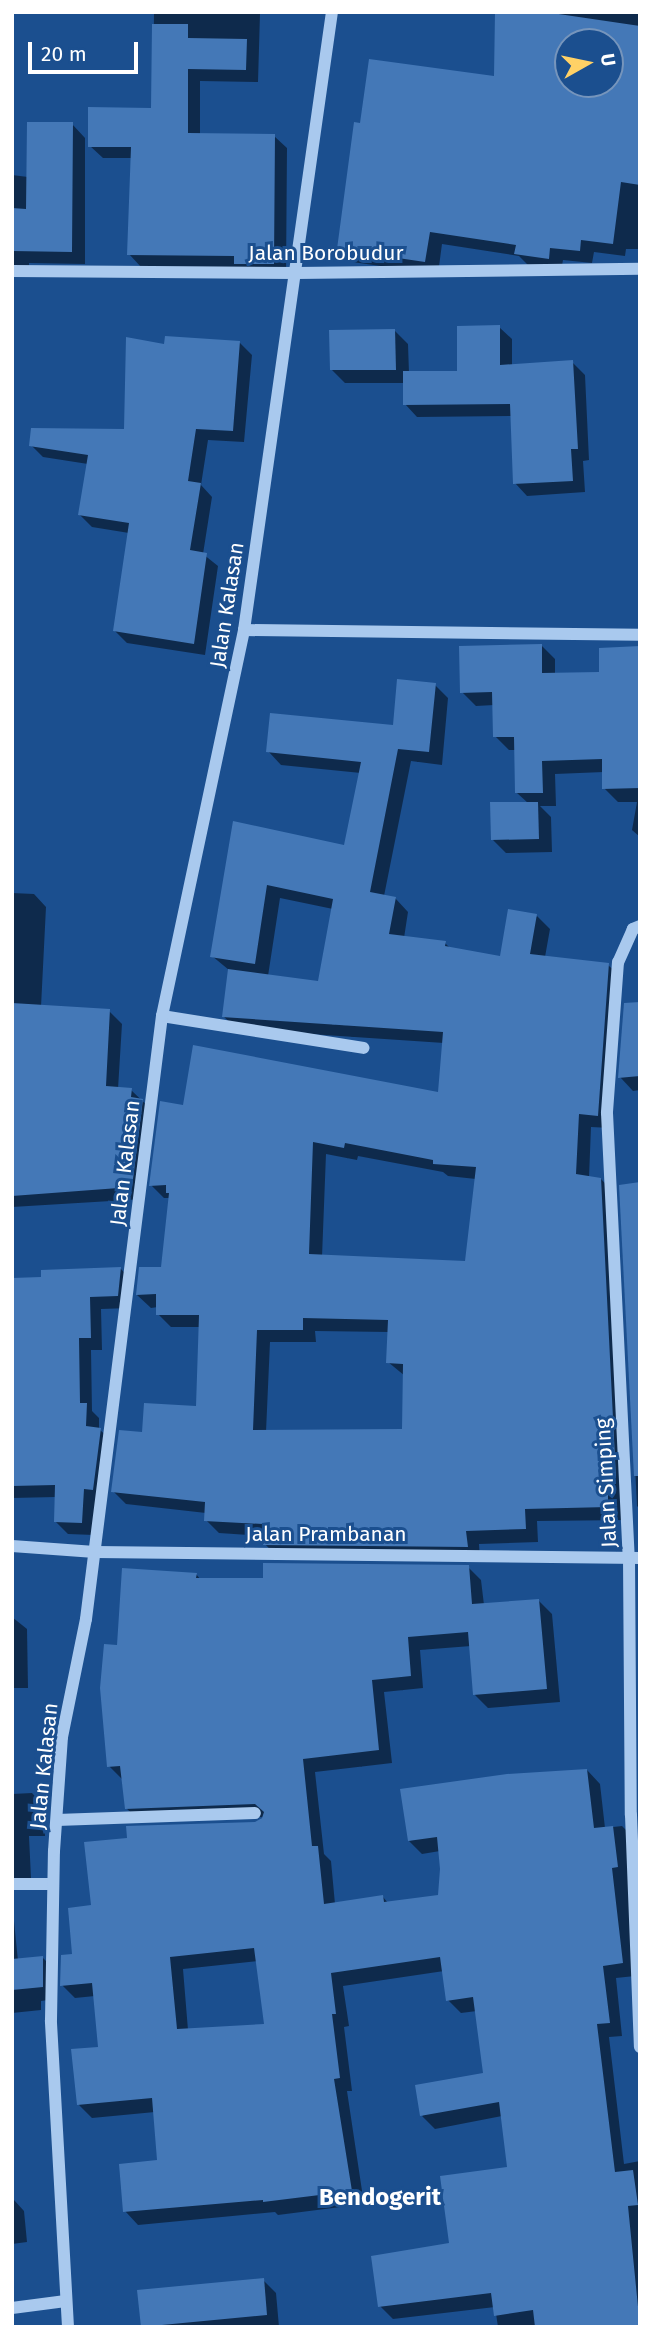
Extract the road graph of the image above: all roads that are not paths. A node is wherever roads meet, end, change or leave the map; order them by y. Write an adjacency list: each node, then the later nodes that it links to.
1 (332, 12): 4 (street, Jalan Kalasan)
2 (640, 269): 4 (street, Jalan Borobudur)
3 (12, 271): 4 (street, Jalan Borobudur)
4 (296, 274): 5 (street, Jalan Kalasan)
5 (244, 630): 6 (street); 8 (street, Jalan Kalasan)
6 (640, 635)
7 (636, 927): 12 (street, Jalan Simping)
8 (162, 1017): 9 (street); 11 (street, Jalan Kalasan)
9 (363, 1048)
10 (12, 1546): 11 (street, Jalan Prambanan)
11 (96, 1552): 12 (street, Jalan Prambanan); 14 (street, Jalan Kalasan)
12 (634, 1558): 17 (street, Jalan Simping)
13 (255, 1813): 14 (street)
14 (58, 1820): 16 (street, Jalan Kalasan)
15 (12, 1884): 16 (street)
16 (53, 1884): 18 (street, Jalan Kalasan)
17 (640, 2047)
18 (66, 2301): 19 (street); 20 (street, Jalan Kalasan)
19 (12, 2308)
20 (68, 2327)

